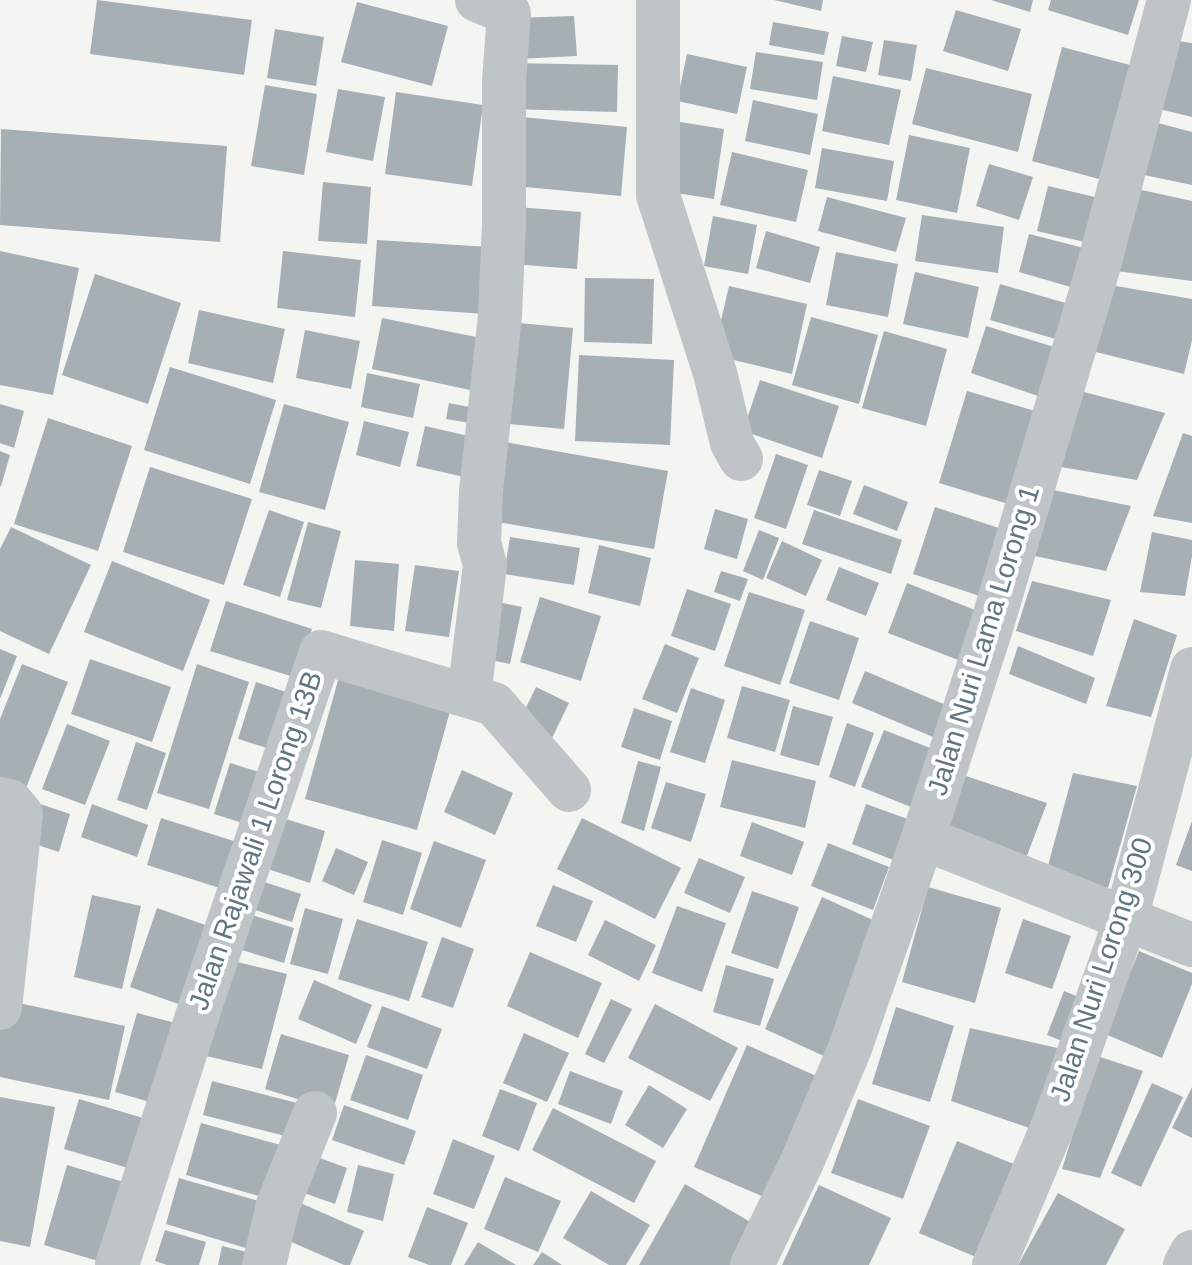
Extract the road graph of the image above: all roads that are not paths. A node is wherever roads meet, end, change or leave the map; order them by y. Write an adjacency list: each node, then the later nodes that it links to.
1 (477, 0): 6 (street)
2 (658, 0): 4 (street)
3 (1169, 0): 9 (street, Jalan Nuri Lama Lorong 1)
4 (741, 459)
5 (1192, 669): 10 (street, Jalan Nuri Lorong 300)
6 (469, 696): 7 (street, Jalan Rajawali 1 Lorong 13B); 15 (street, Jalan Rajawali 1 Lorong 13B)
7 (569, 790)
8 (0, 799): 12 (street)
9 (923, 838): 10 (street); 17 (street, Jalan Nuri Lama Lorong 1)
10 (1126, 919): 11 (street); 18 (street, Jalan Nuri Lorong 300)
11 (1192, 945)
12 (0, 1008)
13 (315, 1113): 16 (street)
14 (1192, 1252): 19 (street)
15 (117, 1265)
16 (264, 1265)
17 (752, 1265)
18 (994, 1265)
19 (1185, 1265)

